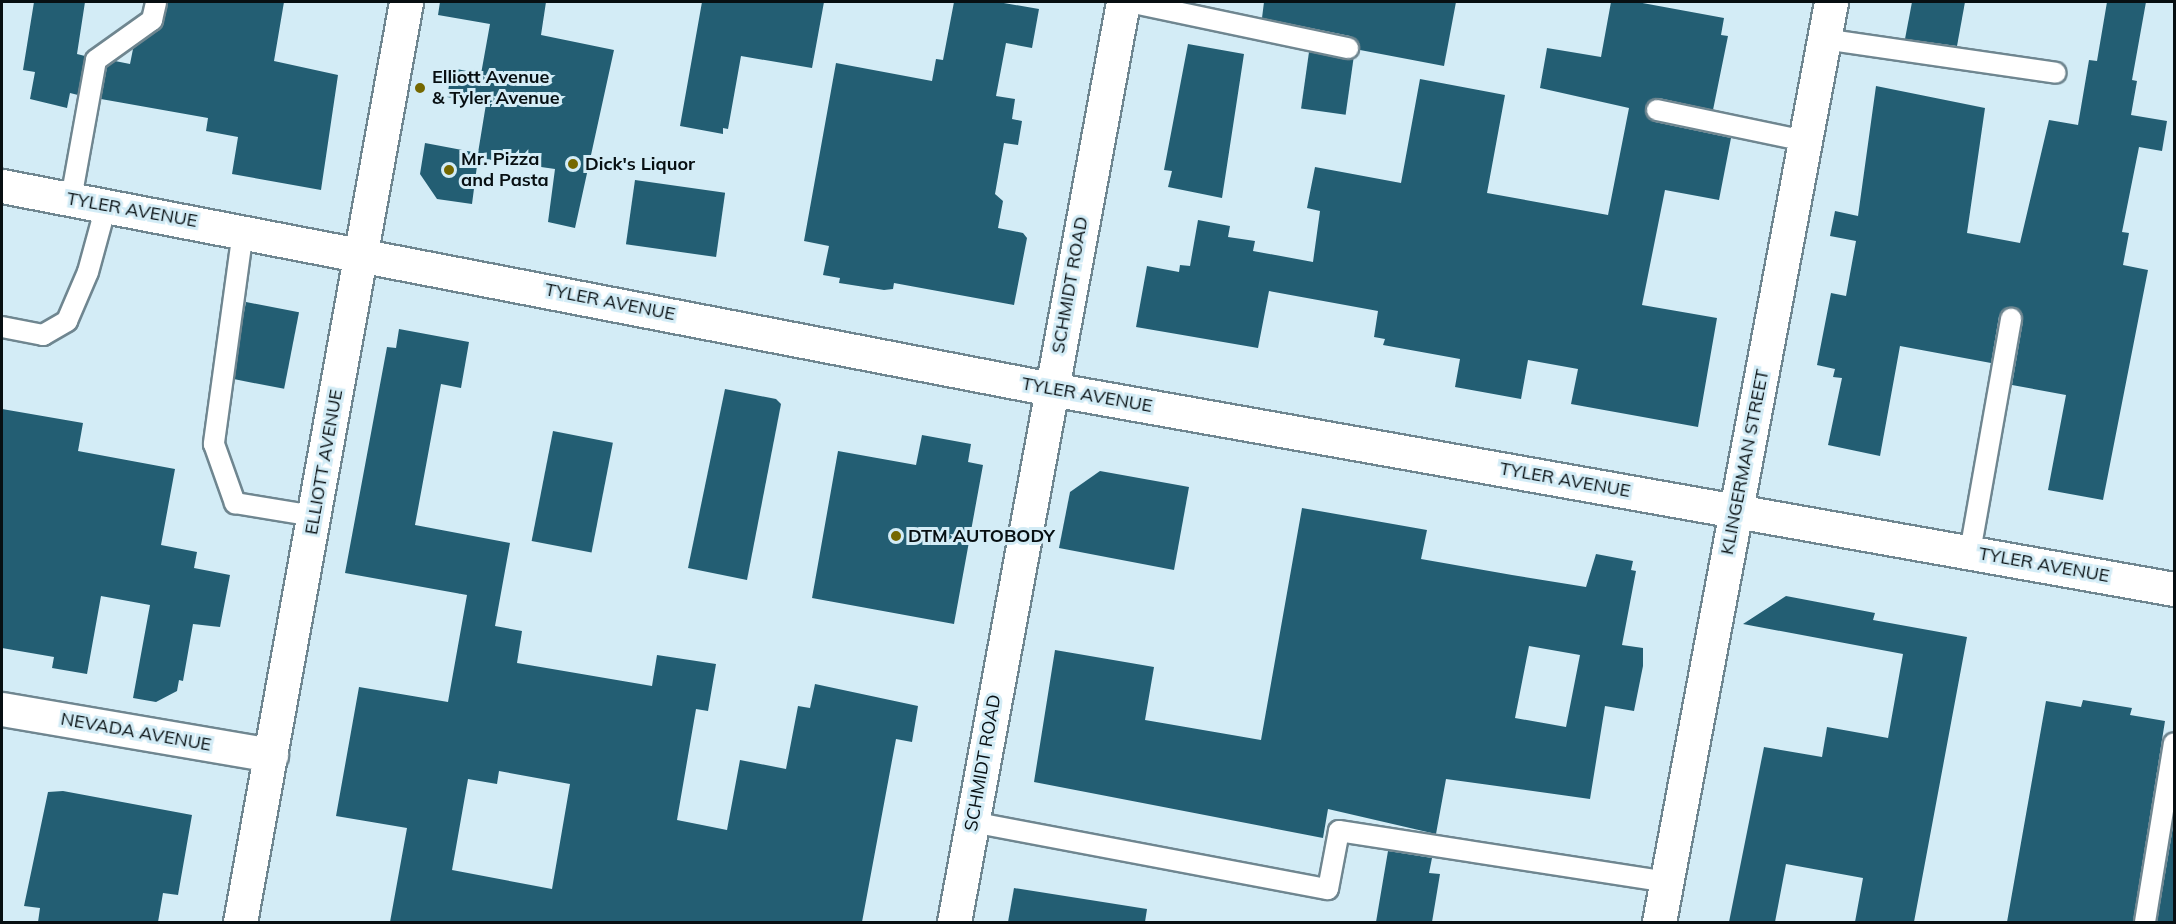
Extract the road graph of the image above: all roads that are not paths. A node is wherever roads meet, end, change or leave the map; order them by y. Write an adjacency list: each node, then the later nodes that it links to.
1 (156, 2): 12 (lane)
2 (406, 2): 15 (street, ELLIOTT AVENUE)
3 (1123, 2): 18 (street, SCHMIDT ROAD)
4 (1129, 2): 7 (lane)
5 (1831, 2): 6 (street, KLINGERMAN STREET)
6 (1824, 39): 8 (lane); 10 (street, KLINGERMAN STREET)
7 (1348, 48)
8 (2056, 73)
9 (1657, 110): 10 (lane)
10 (1805, 141): 19 (street, KLINGERMAN STREET)
11 (2, 186): 12 (street, TYLER AVENUE)
12 (70, 199): 13 (street, TYLER AVENUE)
13 (106, 206): 14 (street, TYLER AVENUE); 17 (lane)
14 (243, 231): 15 (street, TYLER AVENUE); 20 (lane)
15 (362, 253): 18 (street, TYLER AVENUE); 20 (street, ELLIOTT AVENUE)
16 (2011, 320): 21 (lane)
17 (2, 327)
18 (1051, 389): 19 (street, TYLER AVENUE); 26 (street, SCHMIDT ROAD)
19 (1737, 510): 21 (street, TYLER AVENUE); 27 (street, KLINGERMAN STREET)
20 (314, 516): 25 (street, ELLIOTT AVENUE)
21 (1970, 552): 22 (street, TYLER AVENUE)
22 (2175, 589)
23 (2, 709): 25 (street, NEVADA AVENUE)
24 (2175, 743): 31 (lane)
25 (271, 755): 28 (street, ELLIOTT AVENUE)
26 (972, 822): 27 (lane); 29 (street, SCHMIDT ROAD)
27 (1667, 882): 30 (street, KLINGERMAN STREET)
28 (240, 922)
29 (954, 922)
30 (1659, 922)
31 (2145, 922)

